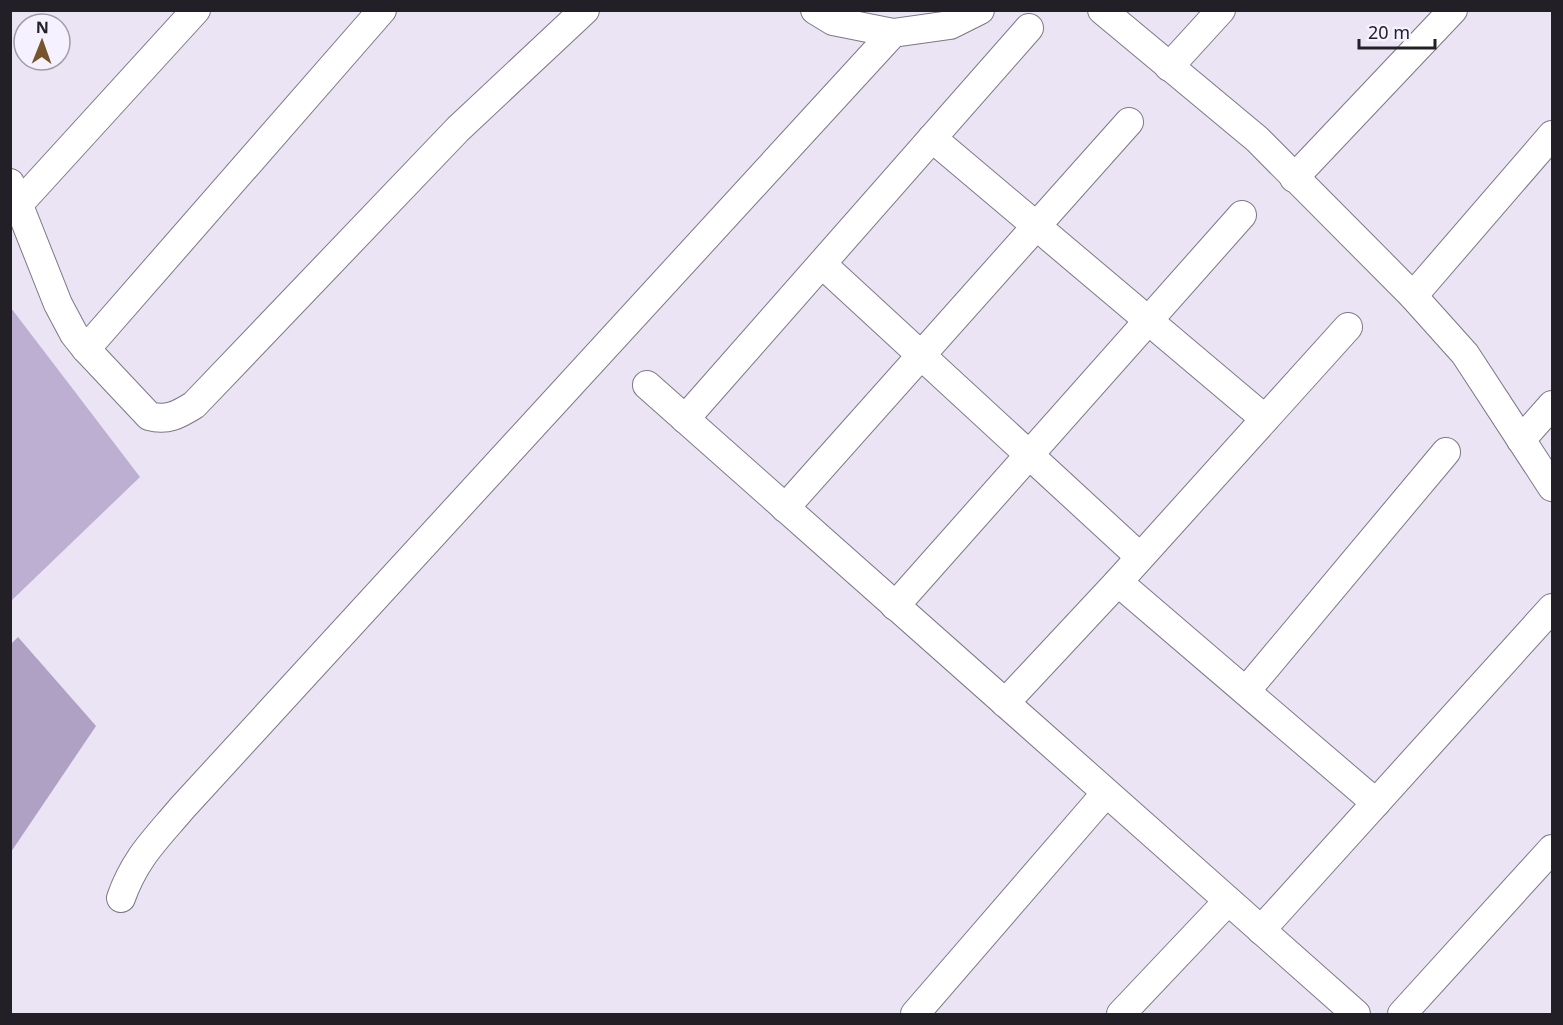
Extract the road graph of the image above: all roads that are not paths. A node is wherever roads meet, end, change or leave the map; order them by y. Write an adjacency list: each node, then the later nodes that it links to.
1 (196, 10): 16 (street)
2 (382, 10): 23 (street)
3 (585, 10): 23 (street)
4 (815, 10): 10 (street)
5 (980, 10): 10 (street)
6 (1102, 10): 11 (street)
7 (1221, 10): 11 (street)
8 (1453, 10): 15 (street)
9 (1029, 28): 14 (street)
10 (893, 33): 43 (street)
11 (1169, 68): 15 (street)
12 (1129, 123): 18 (street)
13 (1552, 135): 20 (street)
14 (932, 138): 18 (street); 19 (street)
15 (1294, 178): 20 (street)
16 (15, 194): 23 (street)
17 (1242, 215): 21 (street)
18 (1037, 227): 21 (street); 24 (street)
19 (822, 264): 24 (street); 27 (street)
20 (1413, 296): 29 (street)
21 (1148, 320): 28 (street); 31 (street)
22 (1348, 327): 28 (street)
23 (86, 349)
24 (922, 356): 31 (street); 33 (street)
25 (647, 386): 27 (street)
26 (1552, 405): 29 (street)
27 (685, 419): 33 (street)
28 (1265, 419): 34 (street)
29 (1521, 440): 32 (street)
30 (1446, 452): 38 (street)
31 (1029, 455): 34 (street); 36 (street)
32 (1552, 487)
33 (785, 508): 36 (street)
34 (1140, 557): 35 (street)
35 (1118, 582): 38 (street); 39 (street)
36 (895, 606): 39 (street)
37 (1552, 608): 41 (street)
38 (1246, 691): 41 (street)
39 (1005, 703): 40 (street)
40 (1106, 793): 44 (street); 46 (street)
41 (1376, 803): 45 (street)
42 (1552, 849): 49 (street)
43 (121, 898)
44 (1228, 901): 45 (street); 47 (street)
45 (1261, 930): 48 (street)
46 (915, 1014)
47 (1121, 1014)
48 (1356, 1014)
49 (1402, 1014)

